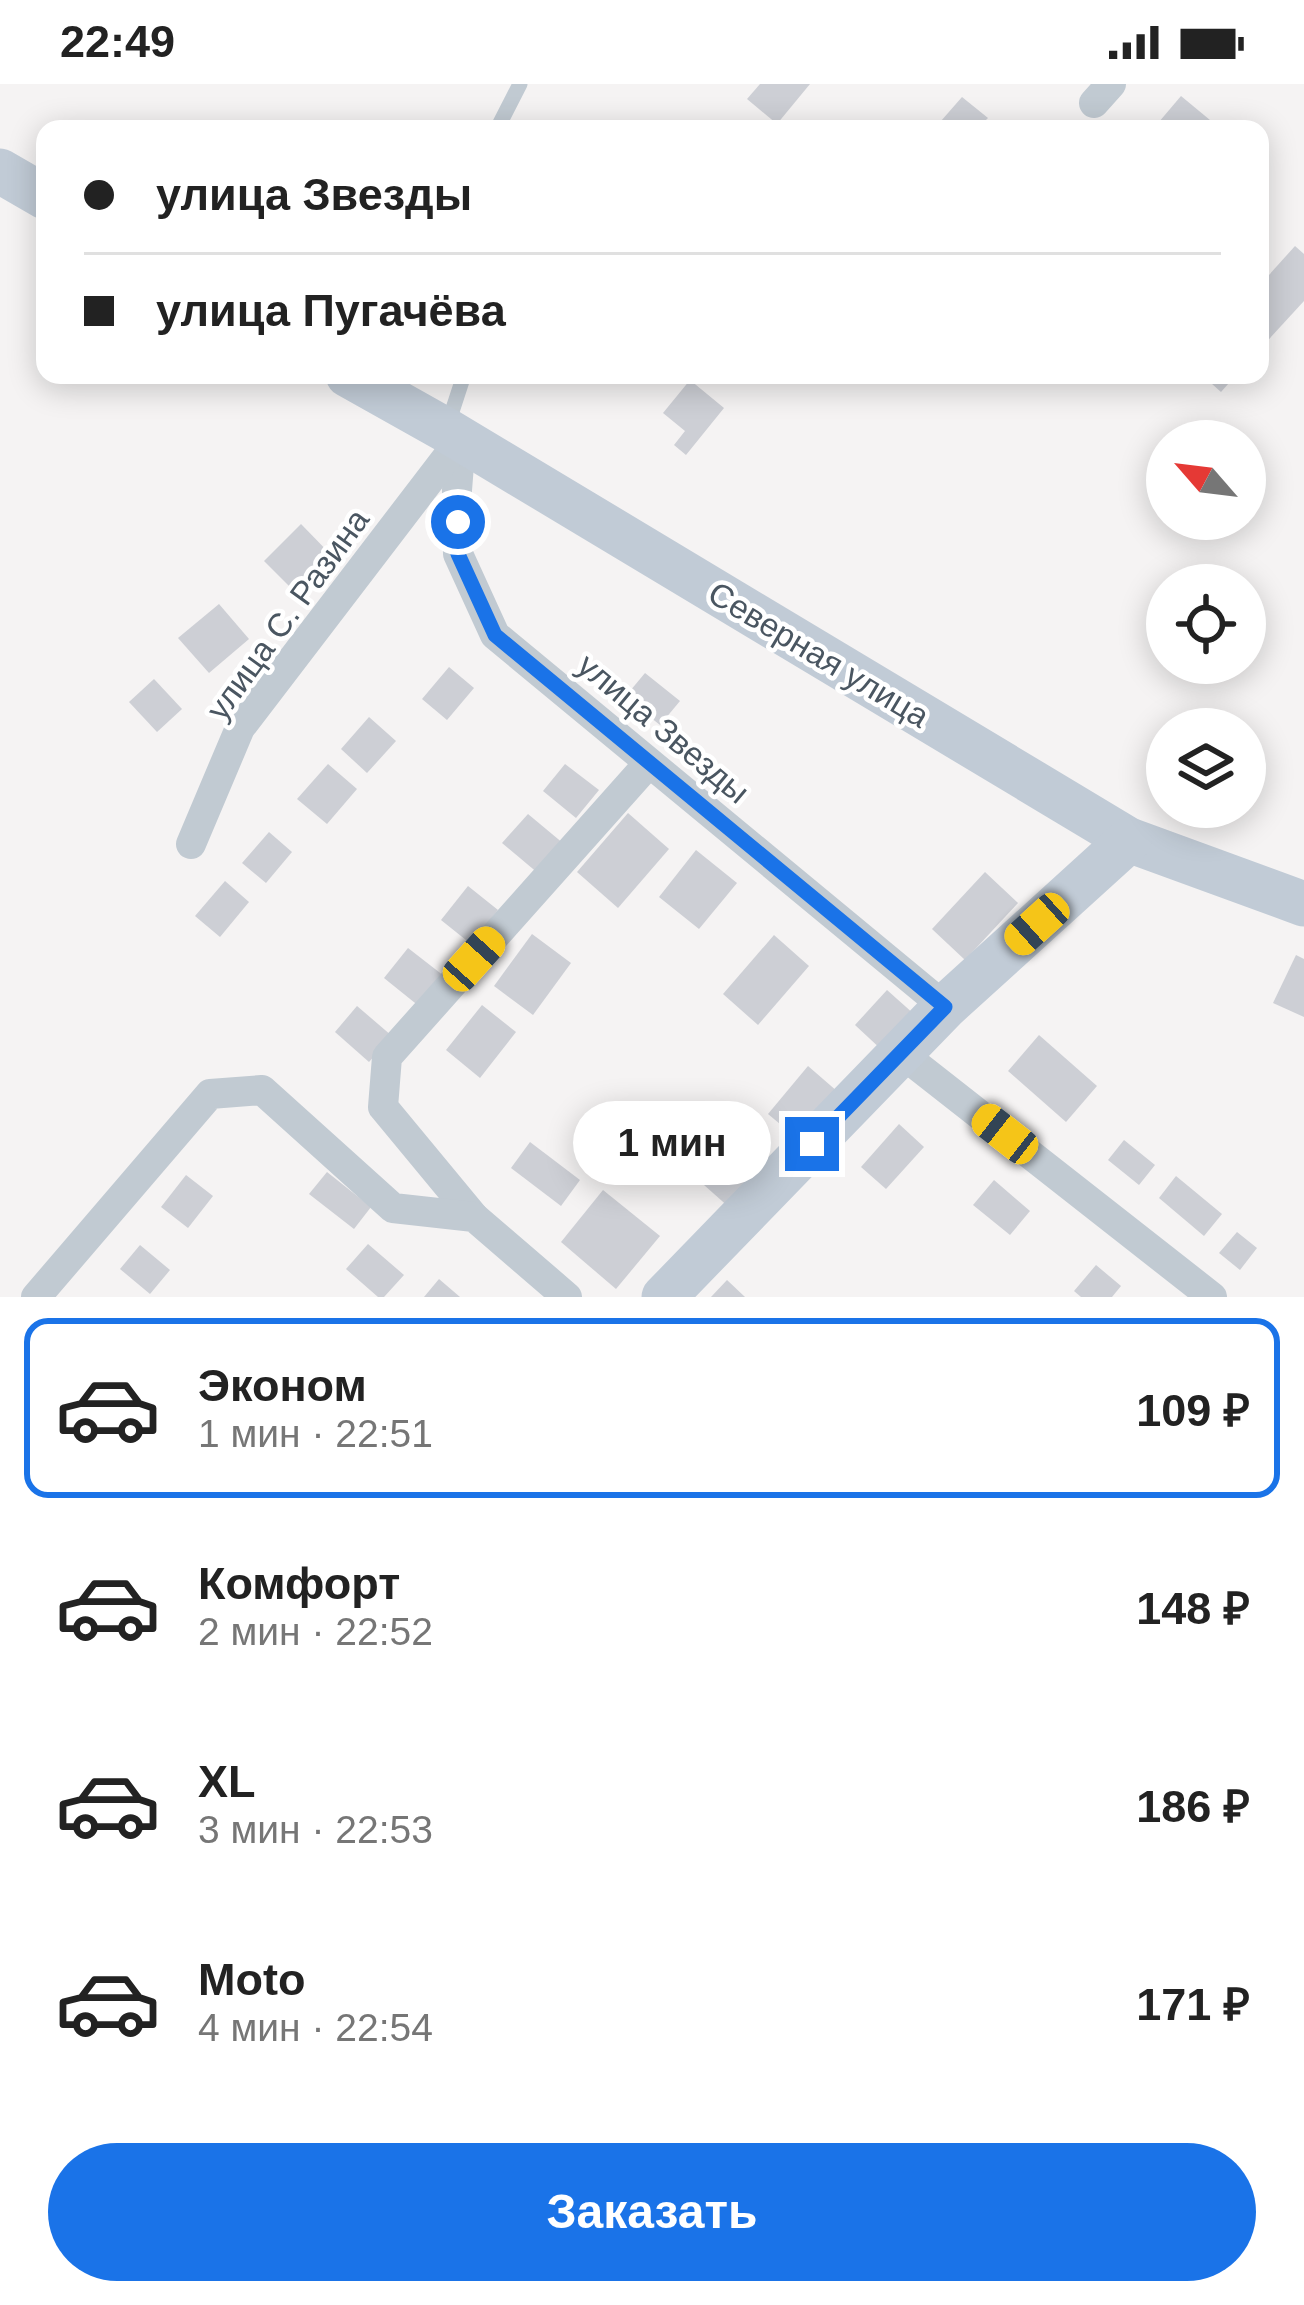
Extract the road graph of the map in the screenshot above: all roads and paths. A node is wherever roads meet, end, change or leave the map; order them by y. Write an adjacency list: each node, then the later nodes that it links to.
1 (520, 84): 2 (lane)
2 (502, 120)
3 (0, 171): 4 (street)
4 (36, 192)
5 (364, 384): 7 (street, Северная улица)
6 (462, 384): 7 (lane)
7 (454, 434): 8 (street, улица Звезды); 9 (street, Северная улица); 10 (street, улица С. Разина)
8 (649, 763): 12 (street, улица Звезды); 14 (street)
9 (1129, 840): 11 (street, Северная улица); 12 (street)
10 (191, 844)
11 (1304, 904)
12 (945, 1007): 13 (street)
13 (901, 1053): 17 (street); 18 (street)
14 (474, 1217): 15 (street); 16 (street)
15 (36, 1297)
16 (567, 1297)
17 (664, 1297)
18 (1212, 1297)

